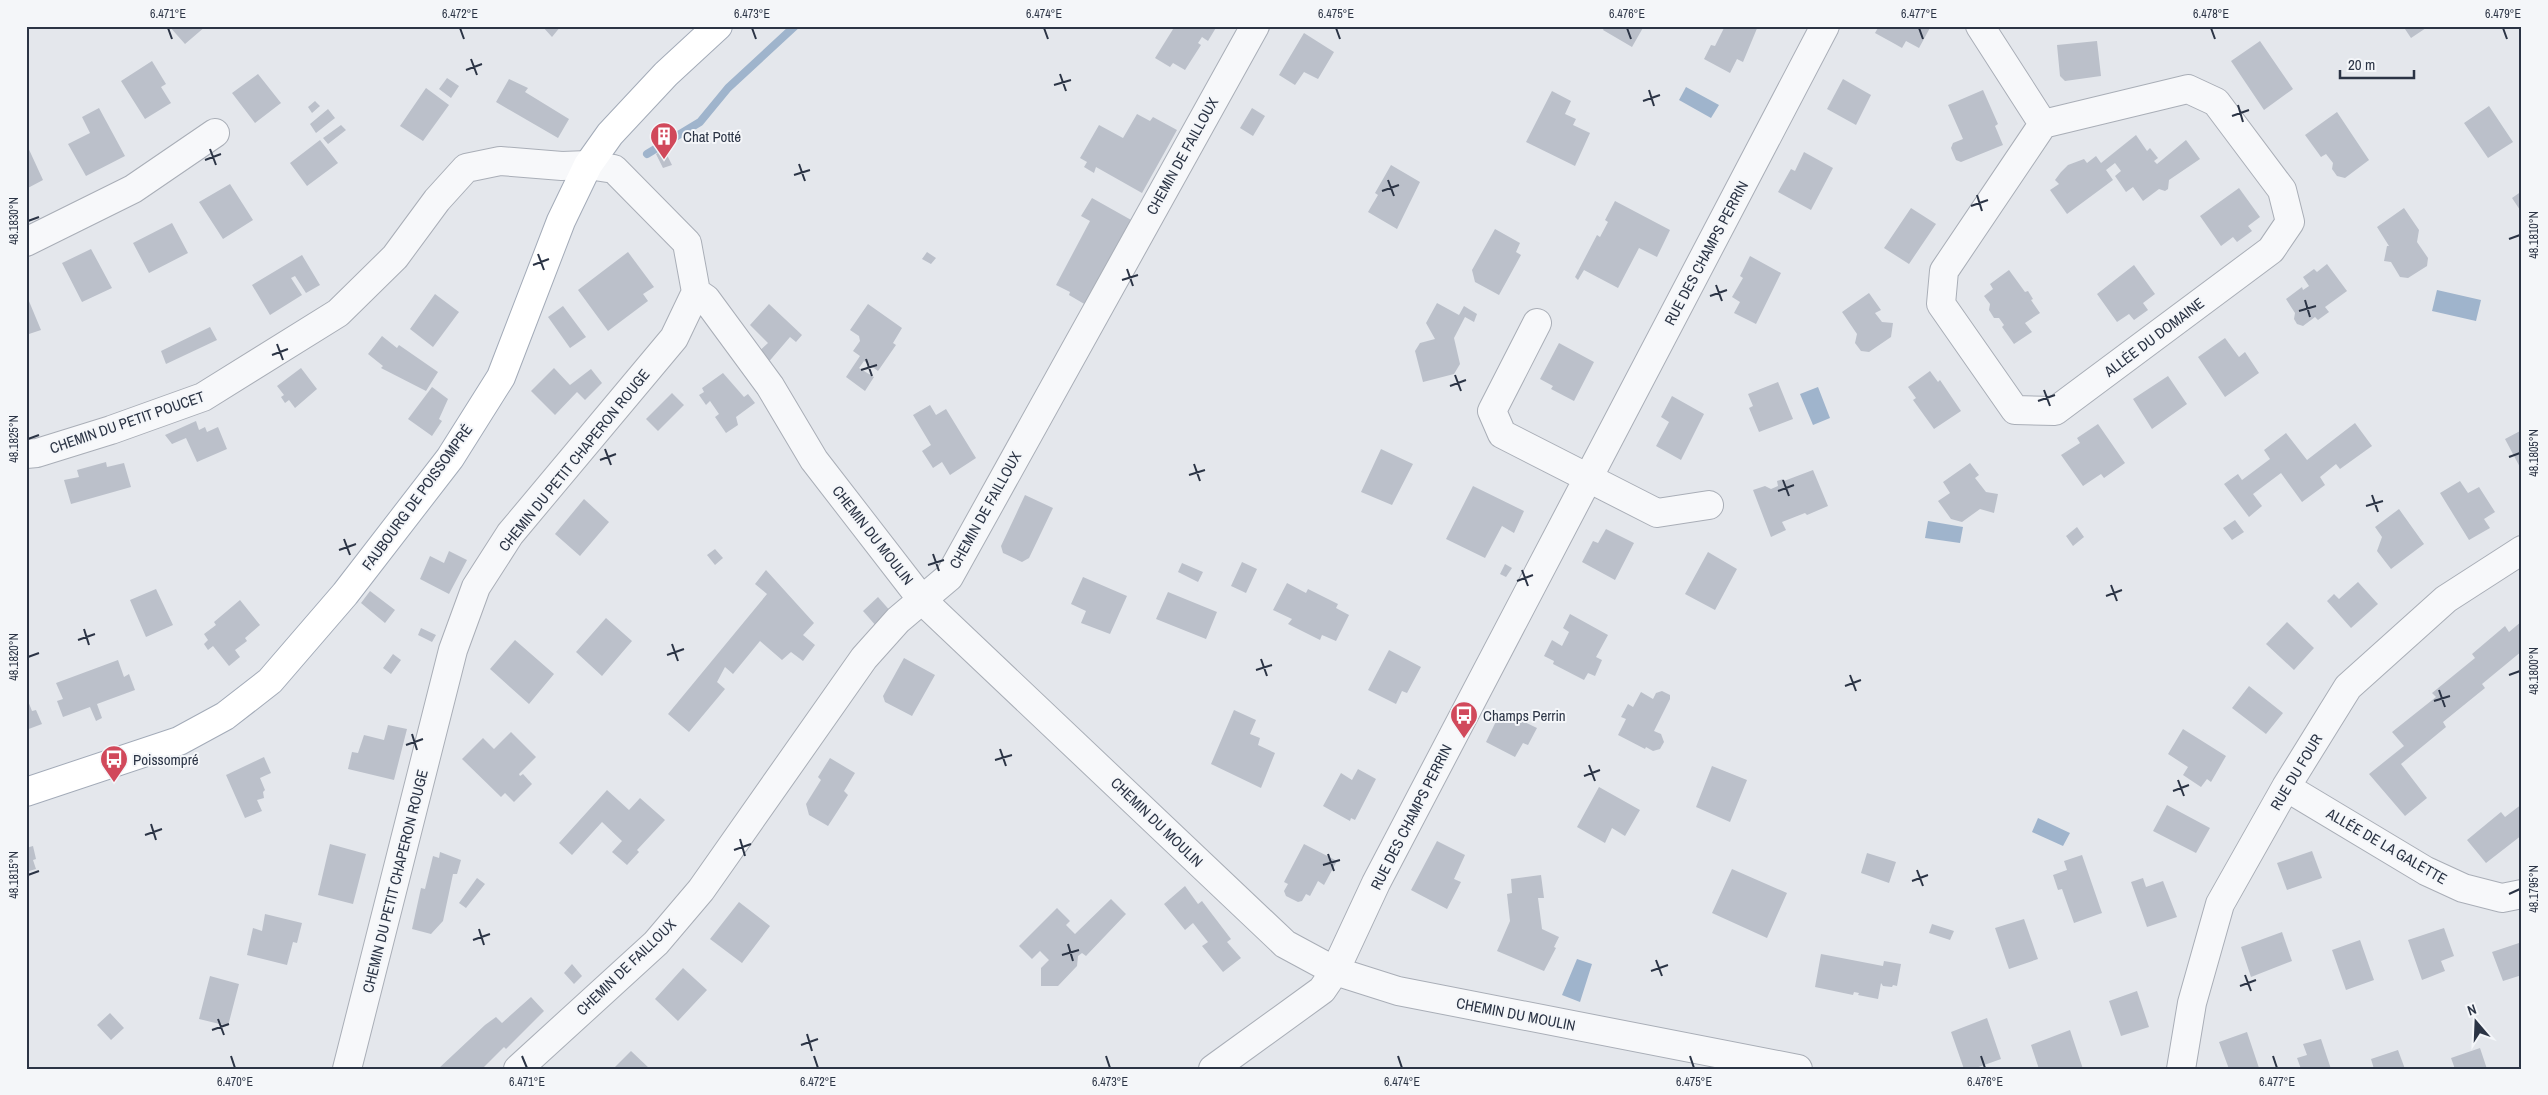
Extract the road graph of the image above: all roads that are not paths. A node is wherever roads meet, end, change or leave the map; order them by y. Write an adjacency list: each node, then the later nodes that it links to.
1 (718, 26): 7 (main road, FAUBOURG DE POISSOMPRÉ)
2 (1255, 26): 15 (street, CHEMIN DE FAILLOUX)
3 (1824, 26): 12 (street, RUE DES CHAMPS PERRIN)
4 (1980, 26): 5 (street)
5 (2043, 124): 5 (street, ALLÉE DU DOMAINE)
6 (215, 133): 8 (street)
7 (588, 165): 9 (street); 11 (street, CHEMIN DU PETIT POUCET); 17 (main road, FAUBOURG DE POISSOMPRÉ)
8 (26, 242)
9 (696, 292): 15 (street, CHEMIN DU MOULIN); 20 (street, CHEMIN DU PETIT CHAPERON ROUGE)
10 (1537, 322): 12 (street)
11 (26, 454)
12 (1588, 479): 13 (street); 19 (street, RUE DES CHAMPS PERRIN)
13 (1708, 505)
14 (2522, 550): 16 (street, RUE DU FOUR)
15 (923, 600): 19 (street, CHEMIN DU MOULIN); 21 (street, CHEMIN DE FAILLOUX)
16 (2286, 787): 18 (street, ALLÉE DE LA GALETTE); 24 (street, RUE DU FOUR)
17 (26, 792)
18 (2522, 894)
19 (1335, 971): 22 (street, RUE DES CHAMPS PERRIN); 23 (street, CHEMIN DU MOULIN)
20 (347, 1069)
21 (518, 1069)
22 (1213, 1069)
23 (1798, 1069)
24 (2181, 1069)

